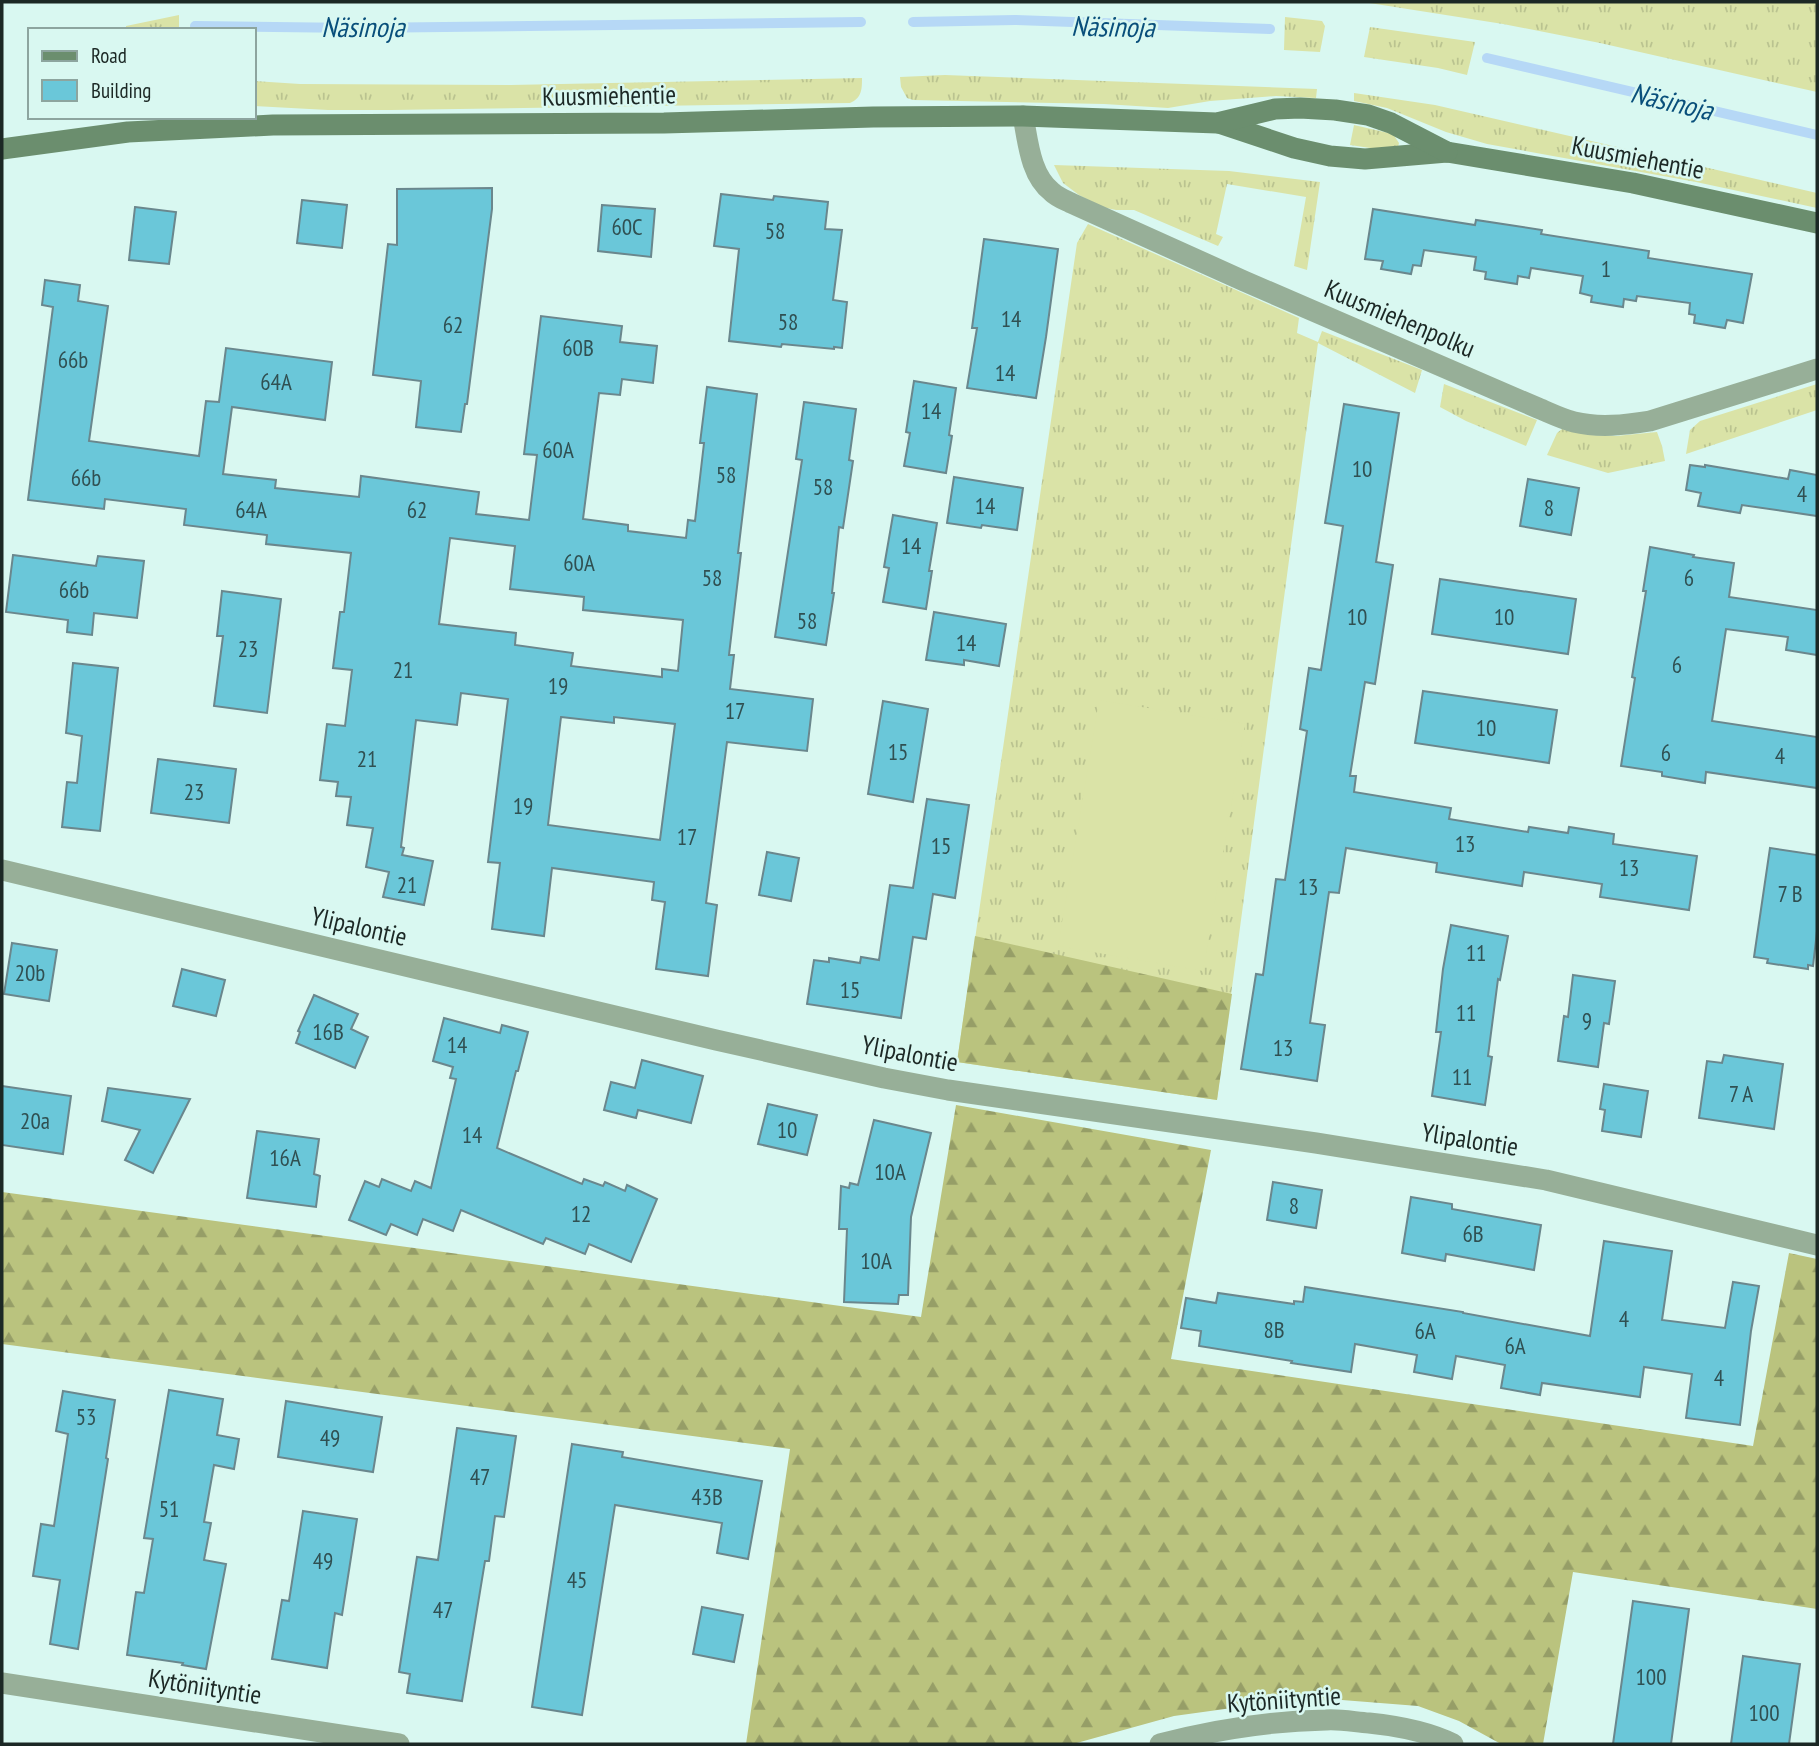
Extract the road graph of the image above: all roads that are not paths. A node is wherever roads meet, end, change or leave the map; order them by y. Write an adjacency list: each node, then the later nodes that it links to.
1 (1023, 116): 2 (main road, Kuusmiehentie); 3 (main road, Kuusmiehentie); 6 (street, Kuusmiehenpolku)
2 (1217, 123): 4 (main road, Kuusmiehentie); 4 (main road, Kuusmiehentie)
3 (2, 149)
4 (1447, 152): 5 (main road, Kuusmiehentie)
5 (1817, 223)
6 (1817, 369)
7 (2, 870): 8 (street, Ylipalontie)
8 (1817, 1245)
9 (2, 1683): 10 (street, Kytöniityntie)
10 (399, 1744)
11 (1160, 1744): 12 (street, Kytöniityntie)
12 (1453, 1744)

